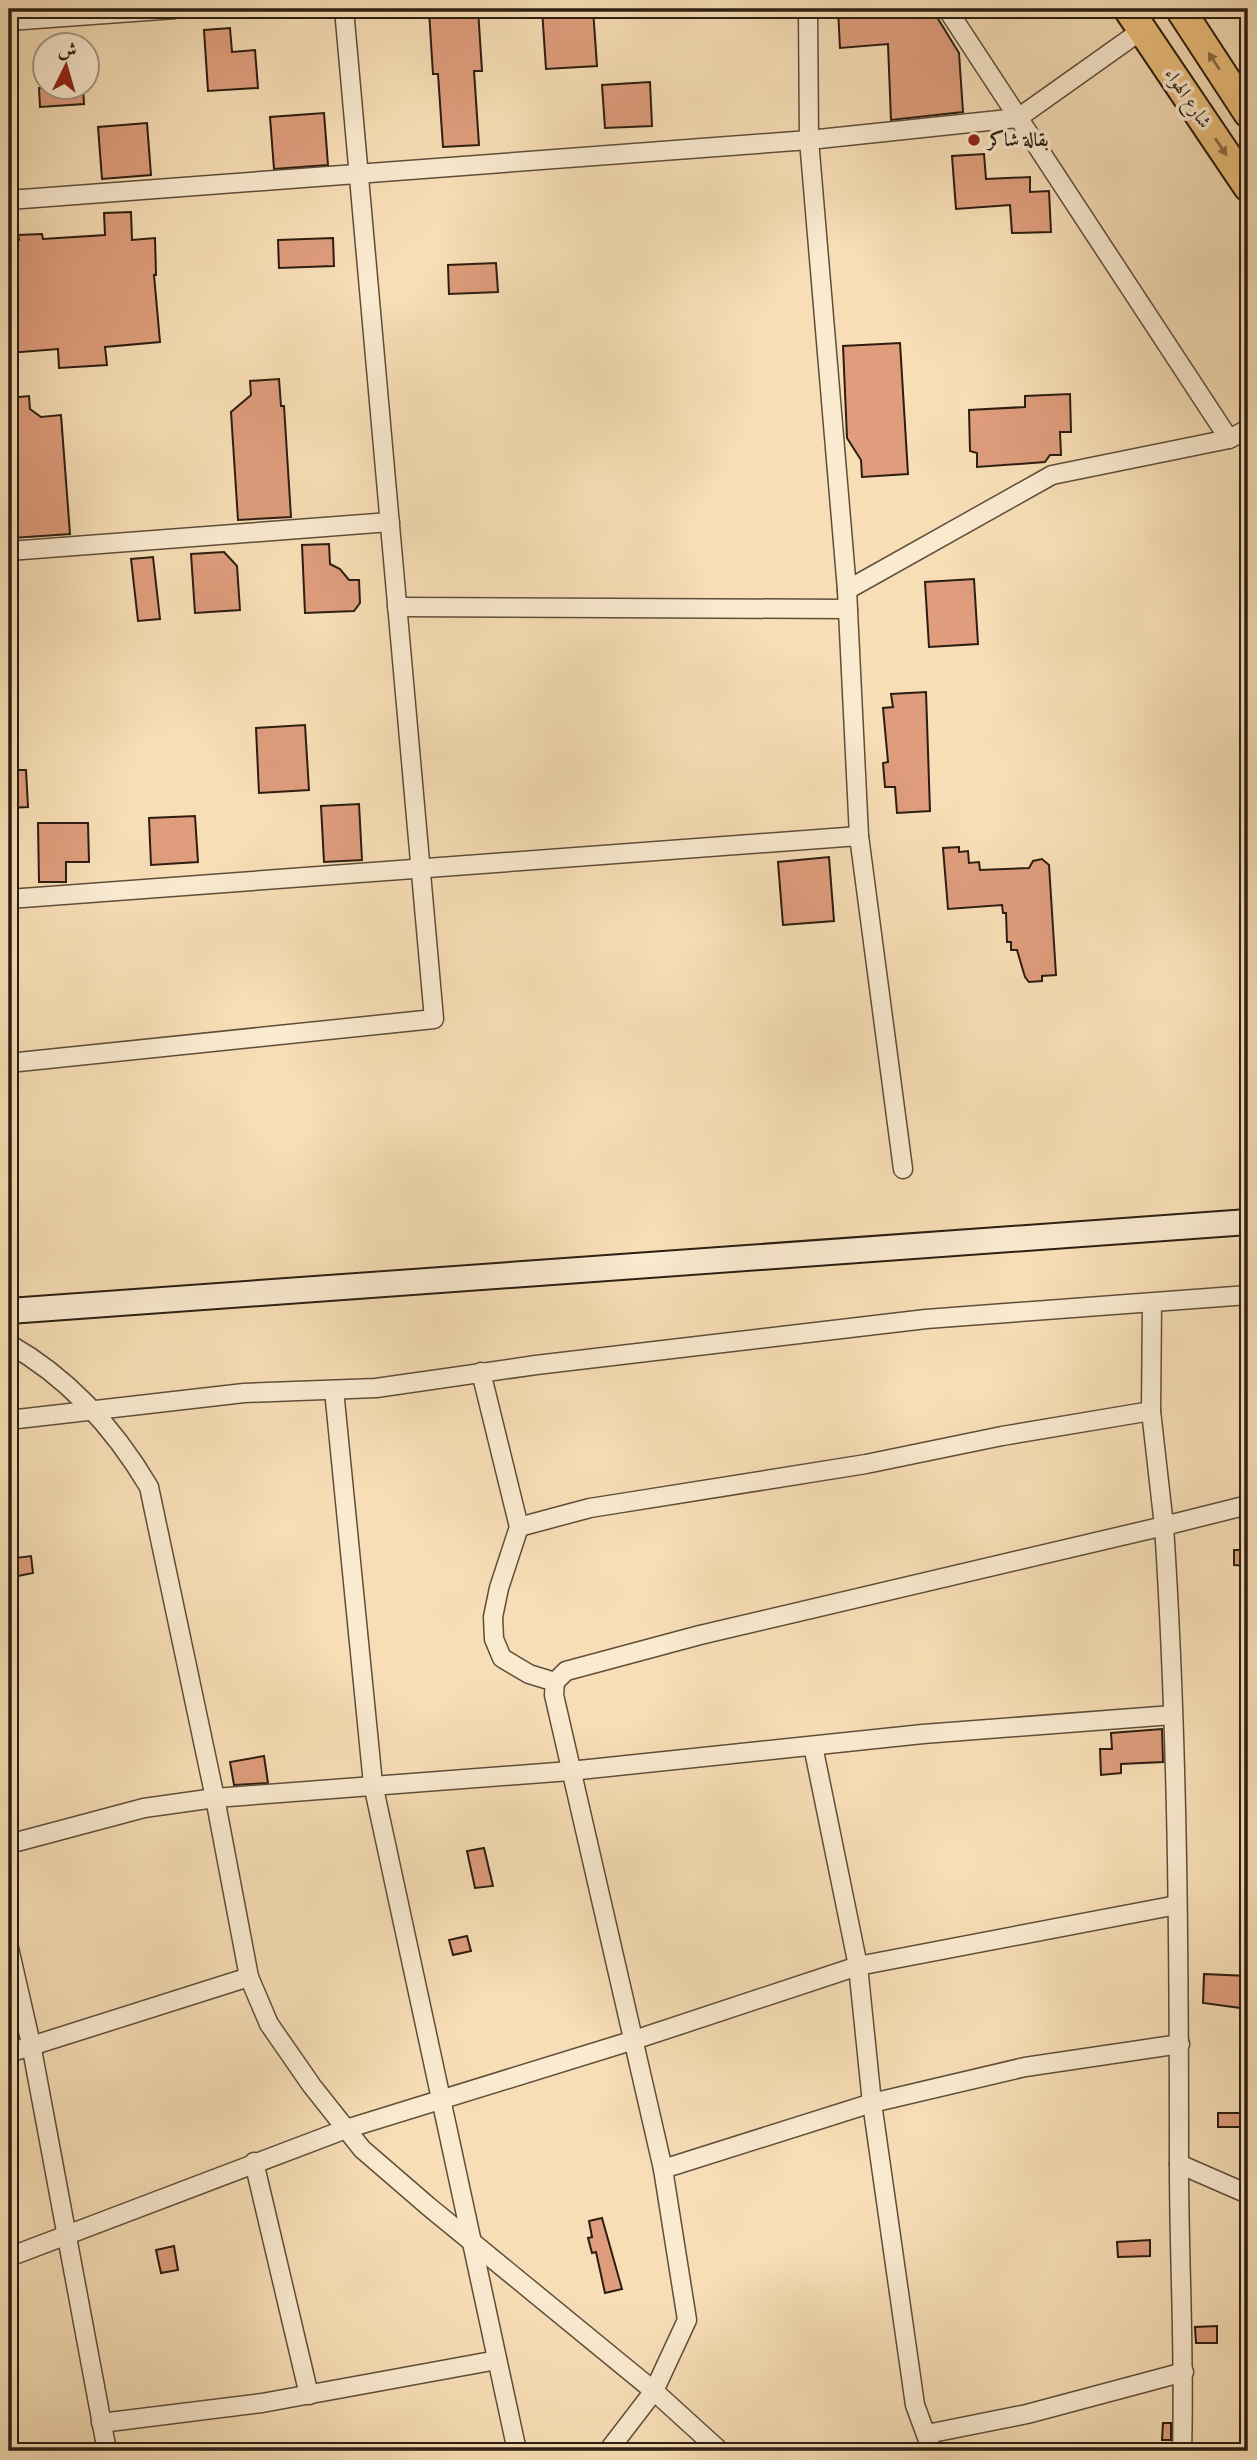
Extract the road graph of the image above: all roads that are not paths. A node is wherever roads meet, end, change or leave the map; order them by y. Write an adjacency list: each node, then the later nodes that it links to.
1 (175, 9): 7 (street)
2 (344, 9): 11 (street)
3 (808, 9): 10 (street)
4 (947, 9): 9 (street)
5 (1180, 9): 8 (main road, one-way to 5)
6 (1135, 19): 9 (street); 12 (main road, شارع الهواء, one-way to 12)
7 (9, 21)
8 (1248, 113)
9 (1018, 118): 10 (street); 15 (street)
10 (809, 140): 11 (street); 18 (street)
11 (358, 174): 13 (street); 16 (street)
12 (1248, 187)
13 (9, 200)
14 (1248, 429): 15 (street)
15 (1229, 439): 18 (street)
16 (390, 522): 17 (street); 19 (street)
17 (9, 551)
18 (847, 590): 20 (street)
19 (397, 607): 20 (street); 22 (street)
20 (848, 609): 21 (street)
21 (859, 836): 22 (street); 25 (street)
22 (421, 869): 23 (street); 24 (street)
23 (9, 899)
24 (9, 1063)
25 (903, 1169)
26 (1248, 1222): 29 (street)
27 (1248, 1295): 28 (street)
28 (1152, 1303): 31 (street); 33 (street)
29 (9, 1311)
30 (9, 1344): 34 (street)
31 (481, 1372): 32 (street); 38 (street)
32 (334, 1390): 34 (street); 43 (street)
33 (1151, 1411): 37 (street); 38 (street)
34 (97, 1412): 35 (street); 44 (street)
35 (9, 1420)
36 (1248, 1505): 37 (street)
37 (1164, 1526): 39 (street); 40 (street)
38 (519, 1527): 39 (street)
39 (555, 1682): 42 (street)
40 (1172, 1715): 41 (street); 46 (street)
41 (813, 1746): 42 (street); 48 (street)
42 (570, 1771): 43 (street); 50 (street)
43 (373, 1784): 44 (street); 54 (street)
44 (215, 1798): 45 (street); 49 (street)
45 (9, 1844)
46 (1177, 1905): 48 (street); 52 (street)
47 (9, 1948): 51 (street)
48 (858, 1966): 50 (street); 55 (street)
49 (249, 1977): 51 (street); 56 (street)
50 (631, 2041): 54 (street); 59 (street)
51 (31, 2044): 53 (street); 61 (street)
52 (1180, 2044): 55 (street); 58 (street)
53 (9, 2053)
54 (439, 2099): 56 (street); 62 (street)
55 (872, 2103): 59 (street); 69 (street)
56 (346, 2129): 57 (street); 62 (street)
57 (254, 2162): 61 (street); 67 (street)
58 (1179, 2164): 60 (street); 65 (street)
59 (663, 2169): 66 (street)
60 (1248, 2194)
61 (65, 2237): 63 (street); 68 (street)
62 (470, 2239): 64 (street); 66 (street)
63 (9, 2256)
64 (497, 2360): 67 (street); 71 (street)
65 (1184, 2372): 69 (street); 74 (street)
66 (654, 2391): 72 (street); 73 (street)
67 (309, 2395): 68 (street)
68 (101, 2423): 70 (street)
69 (929, 2443)
70 (107, 2451)
71 (517, 2451)
72 (608, 2451)
73 (720, 2451)
74 (1182, 2451)

